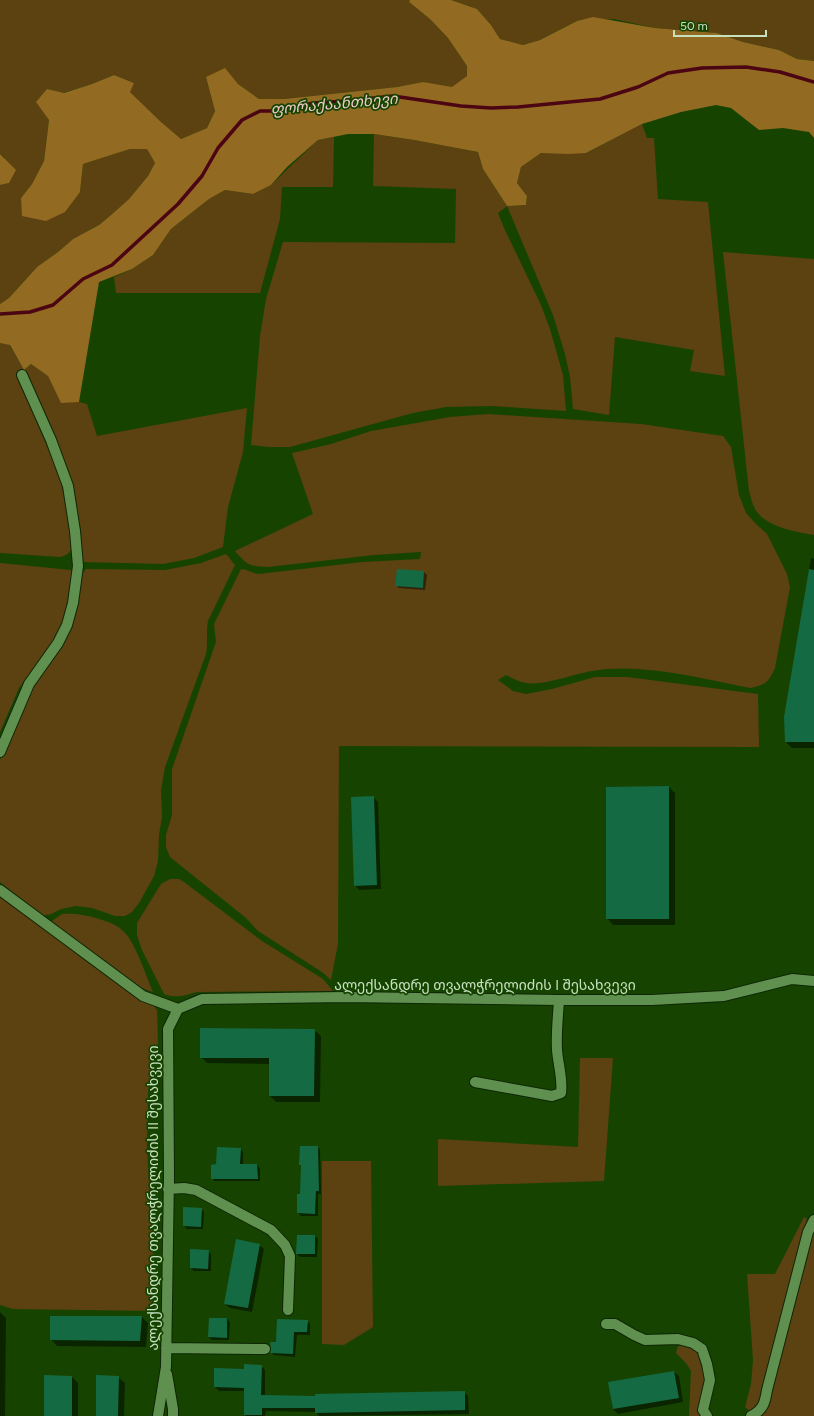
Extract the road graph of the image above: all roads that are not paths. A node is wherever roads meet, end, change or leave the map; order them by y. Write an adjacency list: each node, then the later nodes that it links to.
1 (22, 375): 2 (street)
2 (0, 752)
3 (0, 890): 6 (street)
4 (814, 980): 5 (street, ალექსანდრე თვალჭრელიძის I შესახვევი)
5 (559, 1000): 6 (street, ალექსანდრე თვალჭრელიძის I შესახვევი); 7 (street)
6 (178, 1009): 8 (street, ალექსანდრე თვალჭრელიძის II შესახვევი)
7 (475, 1082)
8 (168, 1189): 10 (street); 12 (street, ალექსანდრე თვალჭრელიძის II შესახვევი)
9 (814, 1220): 18 (street)
10 (288, 1310)
11 (606, 1324): 17 (street)
12 (166, 1348): 13 (street); 14 (street, ალექსანდრე თვალჭრელიძის II შესახვევი)
13 (265, 1349)
14 (166, 1367): 15 (street, ალექსანდრე თვალჭრელიძის II შესახვევი); 16 (street, ალექსანდრე თვალჭრელიძის II შესახვევი)
15 (158, 1416)
16 (173, 1416)
17 (707, 1416)
18 (752, 1416)

